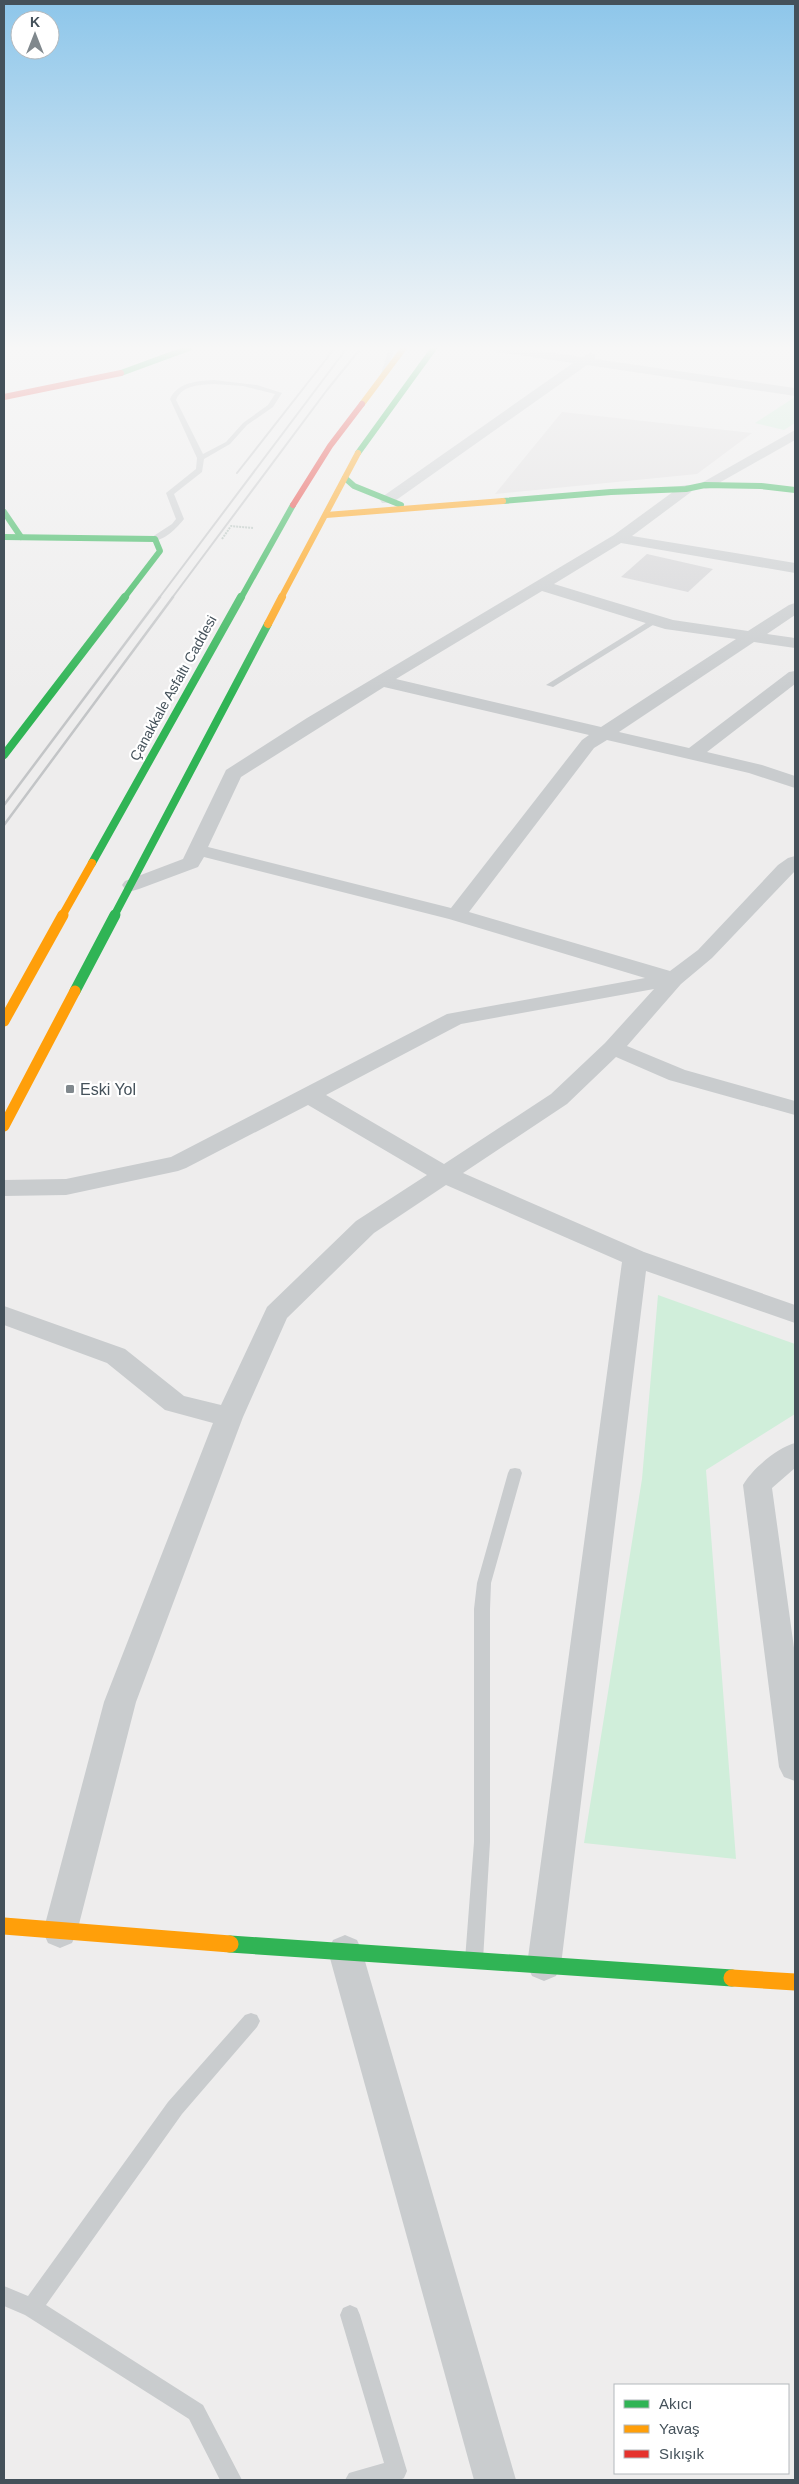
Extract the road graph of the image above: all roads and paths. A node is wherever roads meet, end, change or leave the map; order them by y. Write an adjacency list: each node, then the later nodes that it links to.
1 (200, 464): 18 (lane)
2 (319, 464): 38 (main road, Çanakkale Asfaltı Caddesi)
3 (352, 464): 6 (main road)
4 (438, 464): 10 (street)
5 (742, 464): 7 (street)
6 (345, 478): 10 (main road); 13 (main road)
7 (705, 485): 8 (main road); 9 (main road)
8 (686, 490): 11 (main road); 17 (street)
9 (795, 490)
10 (387, 500): 11 (main road)
11 (408, 508): 13 (main road)
12 (4, 512): 16 (main road)
13 (326, 515): 35 (main road)
14 (258, 528): 19 (path)
15 (4, 537): 16 (main road)
16 (21, 537): 18 (main road)
17 (619, 538): 20 (street); 21 (street)
18 (155, 539): 31 (main road)
19 (222, 539)
20 (795, 568)
21 (540, 585): 23 (street); 27 (street)
22 (795, 608): 24 (street)
23 (657, 620): 24 (street); 28 (lane)
24 (751, 636): 25 (street); 29 (street)
25 (795, 643)
26 (795, 676): 30 (street)
27 (381, 681): 29 (street); 33 (street)
28 (550, 685)
29 (605, 734): 30 (street); 36 (street)
30 (692, 754): 32 (street)
31 (4, 755)
32 (795, 782)
33 (198, 850): 35 (street); 36 (street)
34 (795, 862): 37 (street)
35 (132, 885): 42 (main road)
36 (456, 915): 37 (street)
37 (673, 979): 39 (street); 40 (street)
38 (4, 1021)
39 (613, 1048): 41 (street); 43 (street)
40 (310, 1096): 43 (street); 44 (street)
41 (795, 1108)
42 (4, 1126)
43 (443, 1174): 45 (street); 48 (street)
44 (4, 1188)
45 (635, 1258): 46 (street); 56 (street)
46 (795, 1314)
47 (4, 1315): 48 (street)
48 (229, 1417): 53 (street)
49 (795, 1453): 51 (street)
50 (515, 1473): 55 (lane)
51 (795, 1767)
52 (4, 1926): 53 (main road)
53 (60, 1932): 54 (main road)
54 (346, 1951): 55 (main road); 64 (street)
55 (474, 1960): 56 (main road)
56 (544, 1965): 57 (main road)
57 (795, 1982)
58 (251, 2022): 60 (lane)
59 (4, 2296): 60 (lane)
60 (32, 2308): 62 (lane)
61 (350, 2316): 63 (lane)
62 (232, 2480)
63 (356, 2480)
64 (495, 2480)

